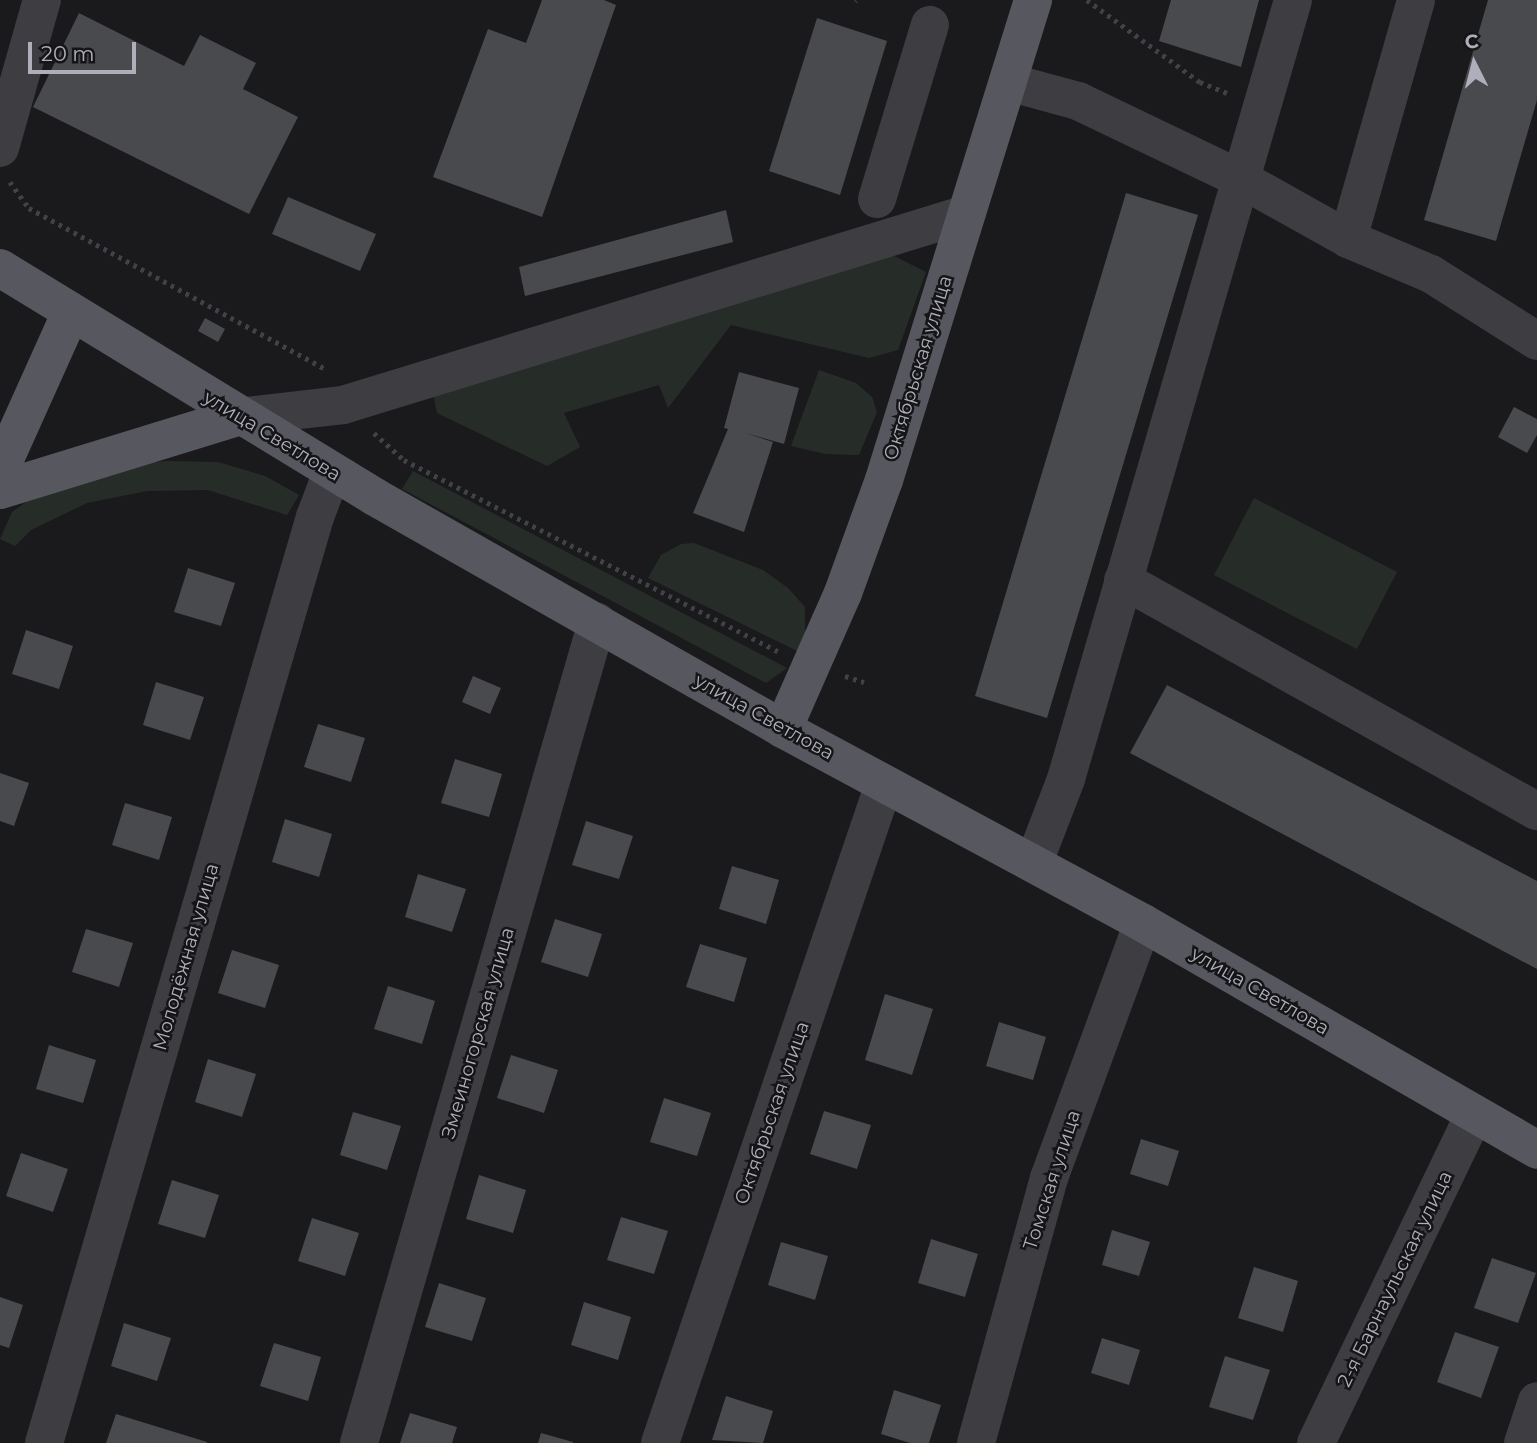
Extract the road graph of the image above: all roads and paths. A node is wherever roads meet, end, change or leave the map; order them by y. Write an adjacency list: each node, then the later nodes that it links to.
1 (42, 0): 9 (street)
2 (1033, 0): 7 (main road, Октябрьская улица)
3 (1087, 0): 8 (path)
4 (1293, 0): 8 (street)
5 (1416, 0): 13 (street)
6 (930, 25): 11 (street)
7 (1008, 82): 10 (street); 12 (main road, Октябрьская улица)
8 (1261, 106): 10 (street)
9 (4, 163): 16 (path)
10 (1239, 178): 13 (street); 23 (street)
11 (877, 199)
12 (965, 214): 18 (street); 25 (main road, Октябрьская улица)
13 (1348, 239): 17 (street)
14 (0, 268): 15 (main road, улица Светлова)
15 (71, 312): 18 (main road, улица Светлова); 20 (main road)
16 (257, 332)
17 (1537, 341)
18 (238, 417): 21 (main road, улица Светлова); 22 (main road)
19 (404, 460): 25 (path)
20 (0, 470)
21 (332, 472): 24 (main road, улица Светлова); 35 (street, Молодёжная улица)
22 (0, 490)
23 (1123, 580): 29 (street); 30 (street)
24 (597, 622): 27 (main road, улица Светлова); 36 (street, Змеиногорская улица)
25 (814, 664): 26 (path); 27 (main road, Октябрьская улица)
26 (864, 682)
27 (783, 729): 28 (main road, улица Светлова)
28 (884, 784): 30 (main road, улица Светлова); 37 (street, Октябрьская улица)
29 (1537, 811)
30 (1034, 862): 31 (main road, улица Светлова)
31 (1143, 923): 32 (main road, улица Светлова); 38 (street, Томская улица)
32 (1474, 1115): 33 (main road, улица Светлова); 39 (street, 2-я Барнаульская улица)
33 (1537, 1150)
34 (1537, 1401): 40 (street)
35 (44, 1443)
36 (359, 1443)
37 (660, 1443)
38 (975, 1443)
39 (1316, 1443)
40 (1523, 1443)

